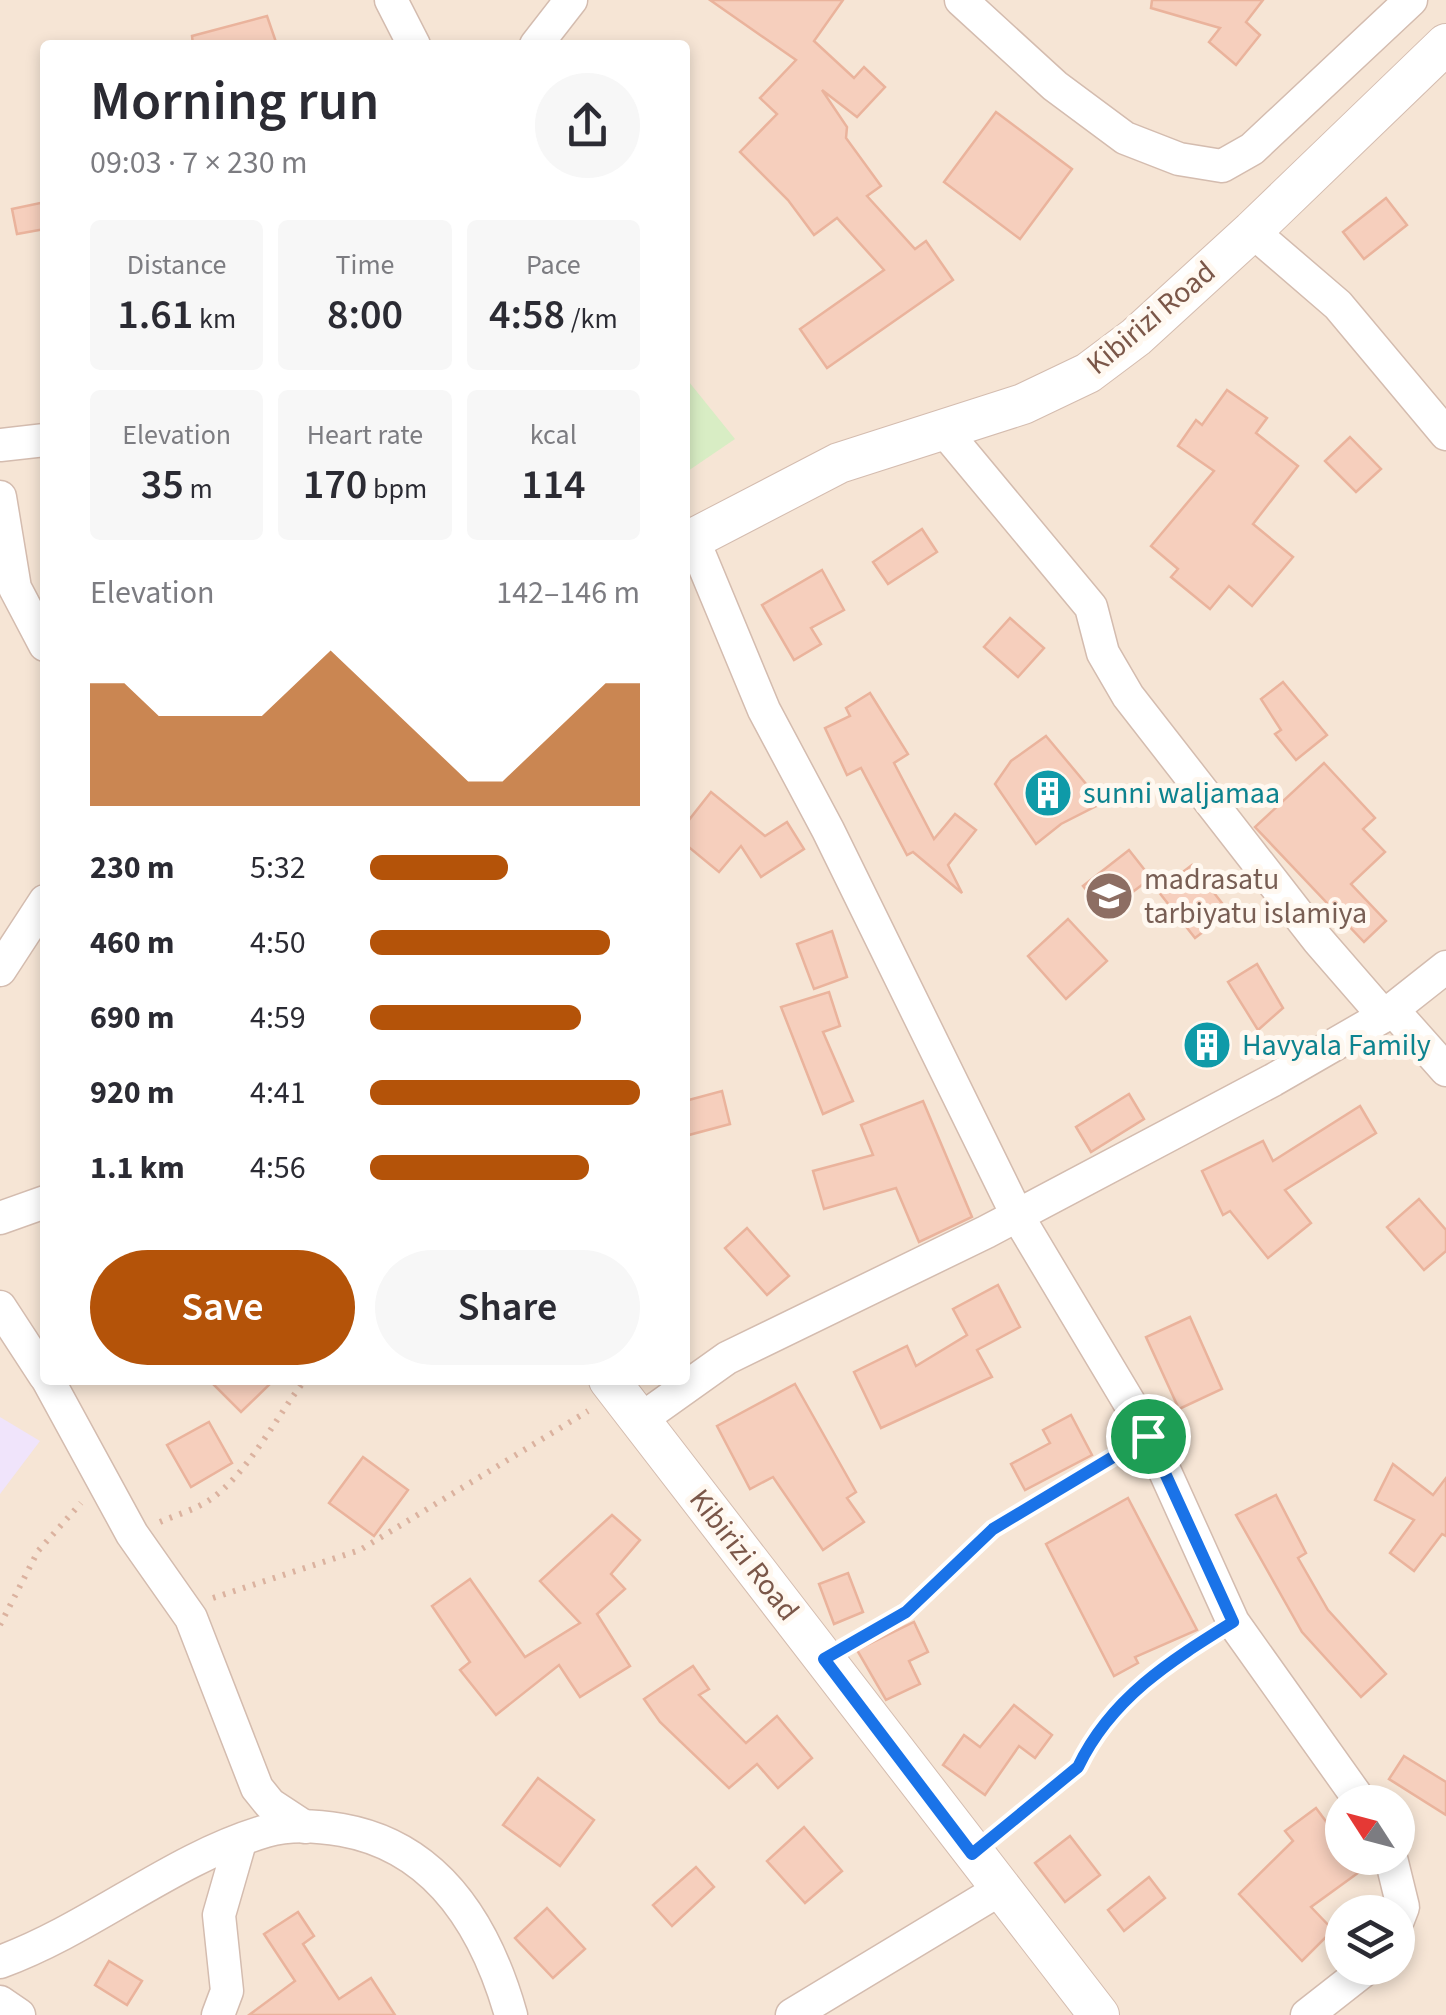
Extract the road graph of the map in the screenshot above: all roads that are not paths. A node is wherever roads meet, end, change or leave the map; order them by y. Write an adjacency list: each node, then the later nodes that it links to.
1 (391, 0): 5 (street)
2 (571, 0): 6 (street)
3 (962, 0): 4 (street)
4 (1411, 0)
5 (411, 40)
6 (540, 40)
7 (1446, 44): 8 (street, Kibirizi Road)
8 (1252, 231): 9 (street); 10 (street, Kibirizi Road)
9 (1432, 395): 11 (street)
10 (944, 430): 15 (street, Kibirizi Road); 21 (street)
11 (1446, 434)
12 (40, 441): 13 (street)
13 (0, 445)
14 (0, 497): 17 (street)
15 (690, 540)
16 (690, 543): 24 (street)
17 (40, 636)
18 (40, 909): 20 (street)
19 (1446, 966): 21 (street)
20 (0, 970)
21 (1388, 1012): 22 (street); 24 (street)
22 (1446, 1070)
23 (40, 1204): 25 (street)
24 (1018, 1214): 28 (street); 32 (street)
25 (0, 1218)
26 (0, 1307): 27 (street)
27 (40, 1369)
28 (690, 1372)
29 (50, 1385): 33 (street)
30 (654, 1385): 31 (street)
31 (622, 1397): 35 (street, Kibirizi Road)
32 (1349, 1785)
33 (305, 1828): 34 (street); 41 (street)
34 (240, 1842): 36 (street); 40 (street)
35 (999, 1890): 42 (street); 43 (street, Kibirizi Road)
36 (0, 1962)
37 (1345, 1985): 44 (street)
38 (0, 2002): 39 (street)
39 (19, 2015)
40 (218, 2015)
41 (511, 2015)
42 (792, 2015)
43 (1099, 2015)
44 (1307, 2015)

